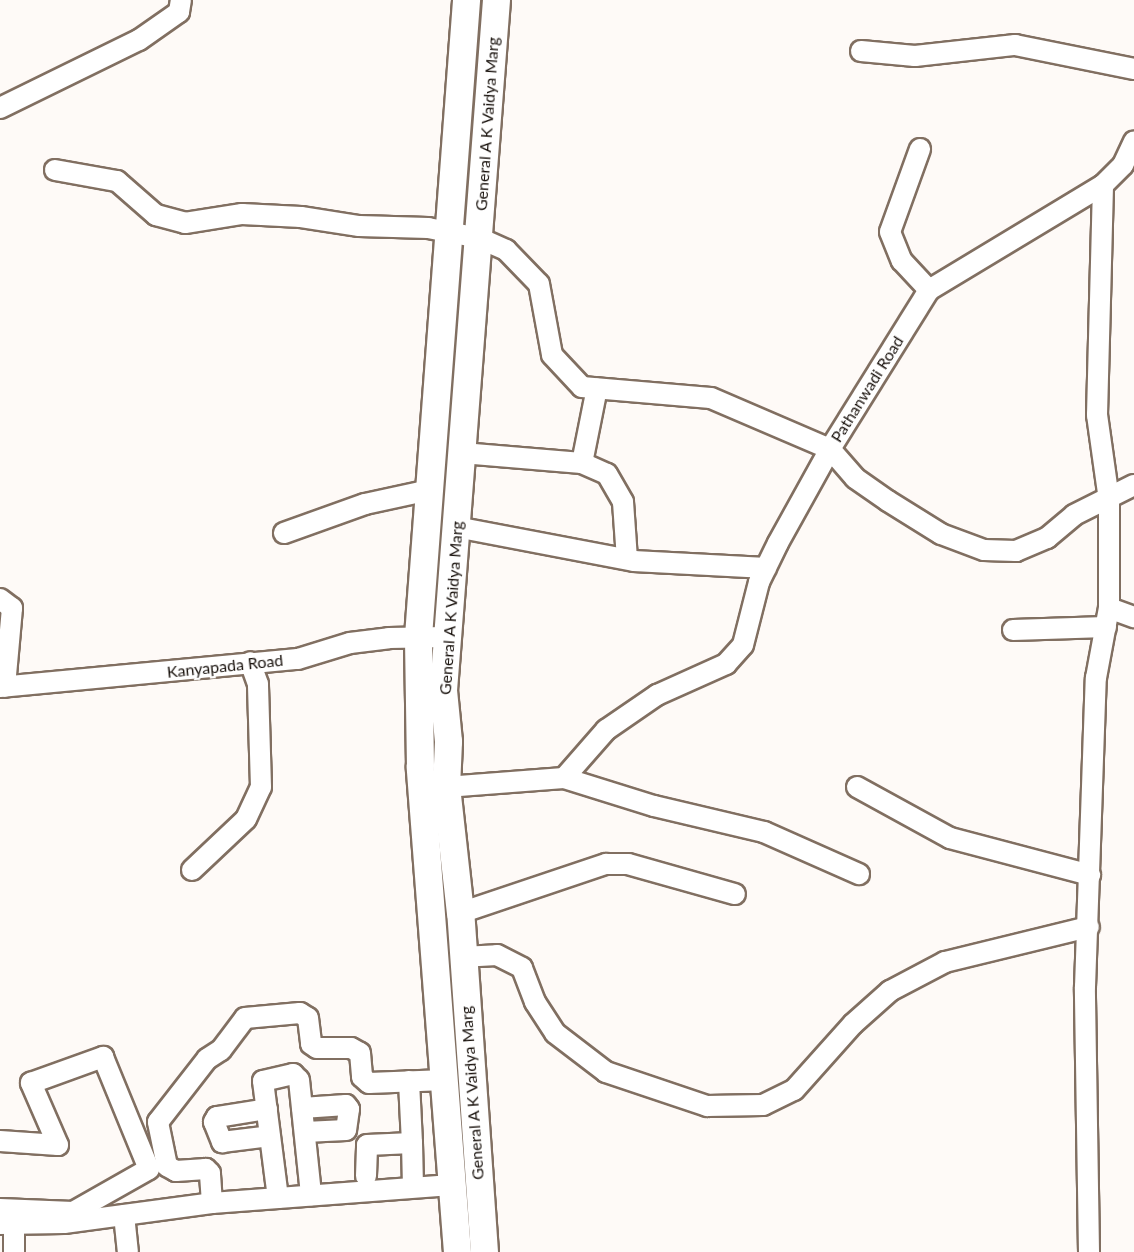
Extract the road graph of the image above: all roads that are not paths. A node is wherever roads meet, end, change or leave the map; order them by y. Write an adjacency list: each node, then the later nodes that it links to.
1 (181, 0): 6 (street)
2 (466, 0): 11 (main road, General A K Vaidya Marg)
3 (496, 0): 12 (main road, General A K Vaidya Marg)
4 (861, 51): 5 (street)
5 (1134, 69)
6 (0, 108)
7 (1134, 141): 10 (street, Pathanwadi Road)
8 (920, 149): 13 (street)
9 (55, 170): 11 (street, Pathanwadi Road)
10 (1103, 185): 13 (street, Pathanwadi Road); 20 (street)
11 (447, 231): 12 (street, Pathanwadi Road); 19 (main road, General A K Vaidya Marg)
12 (479, 238): 14 (street, Pathanwadi Road); 16 (main road, General A K Vaidya Marg)
13 (929, 290): 15 (street, Pathanwadi Road)
14 (597, 388): 15 (street, Pathanwadi Road); 17 (street)
15 (830, 448): 20 (street); 24 (street)
16 (462, 453): 17 (street); 21 (main road, General A K Vaidya Marg)
17 (582, 463): 23 (street)
18 (1134, 485): 20 (street)
19 (429, 490): 22 (street); 29 (main road, General A K Vaidya Marg)
20 (1109, 500): 27 (street)
21 (456, 527): 23 (street); 30 (main road, General A K Vaidya Marg)
22 (284, 533)
23 (627, 559): 24 (street)
24 (766, 568): 33 (street)
25 (0, 599): 32 (street)
26 (1134, 617): 27 (street)
27 (1107, 618): 28 (street); 38 (street)
28 (1013, 630)
29 (418, 636): 30 (street, Kanyapada Road); 31 (street, Kanyapada Road); 43 (main road, General A K Vaidya Marg)
30 (447, 637): 34 (main road, General A K Vaidya Marg)
31 (250, 662): 32 (street, Kanyapada Road); 36 (street)
32 (2, 687)
33 (564, 778): 34 (street); 37 (street)
34 (446, 787): 40 (main road, General A K Vaidya Marg)
35 (857, 787): 38 (street)
36 (192, 870)
37 (859, 874)
38 (1090, 875): 41 (street)
39 (735, 894): 40 (street)
40 (460, 913): 42 (main road, General A K Vaidya Marg)
41 (1089, 927): 42 (street); 64 (street)
42 (461, 957): 63 (main road, General A K Vaidya Marg)
43 (445, 1080): 44 (street); 52 (main road, General A K Vaidya Marg)
44 (409, 1081): 50 (street); 56 (street)
45 (302, 1108): 46 (street); 47 (street); 47 (street)
46 (267, 1109): 48 (street); 48 (street)
47 (305, 1132): 54 (street)
48 (270, 1136): 55 (street)
49 (0, 1141): 57 (street)
50 (412, 1143): 51 (street); 53 (street)
51 (366, 1176)
52 (451, 1185): 53 (street); 62 (main road, General A K Vaidya Marg)
53 (413, 1187): 54 (street)
54 (311, 1195): 55 (street)
55 (278, 1198): 56 (street)
56 (212, 1203): 58 (street)
57 (0, 1209)
58 (124, 1215): 59 (street); 61 (street)
59 (7, 1224): 60 (street)
60 (14, 1252)
61 (129, 1252)
62 (457, 1252)
63 (484, 1252)
64 (1089, 1252)

